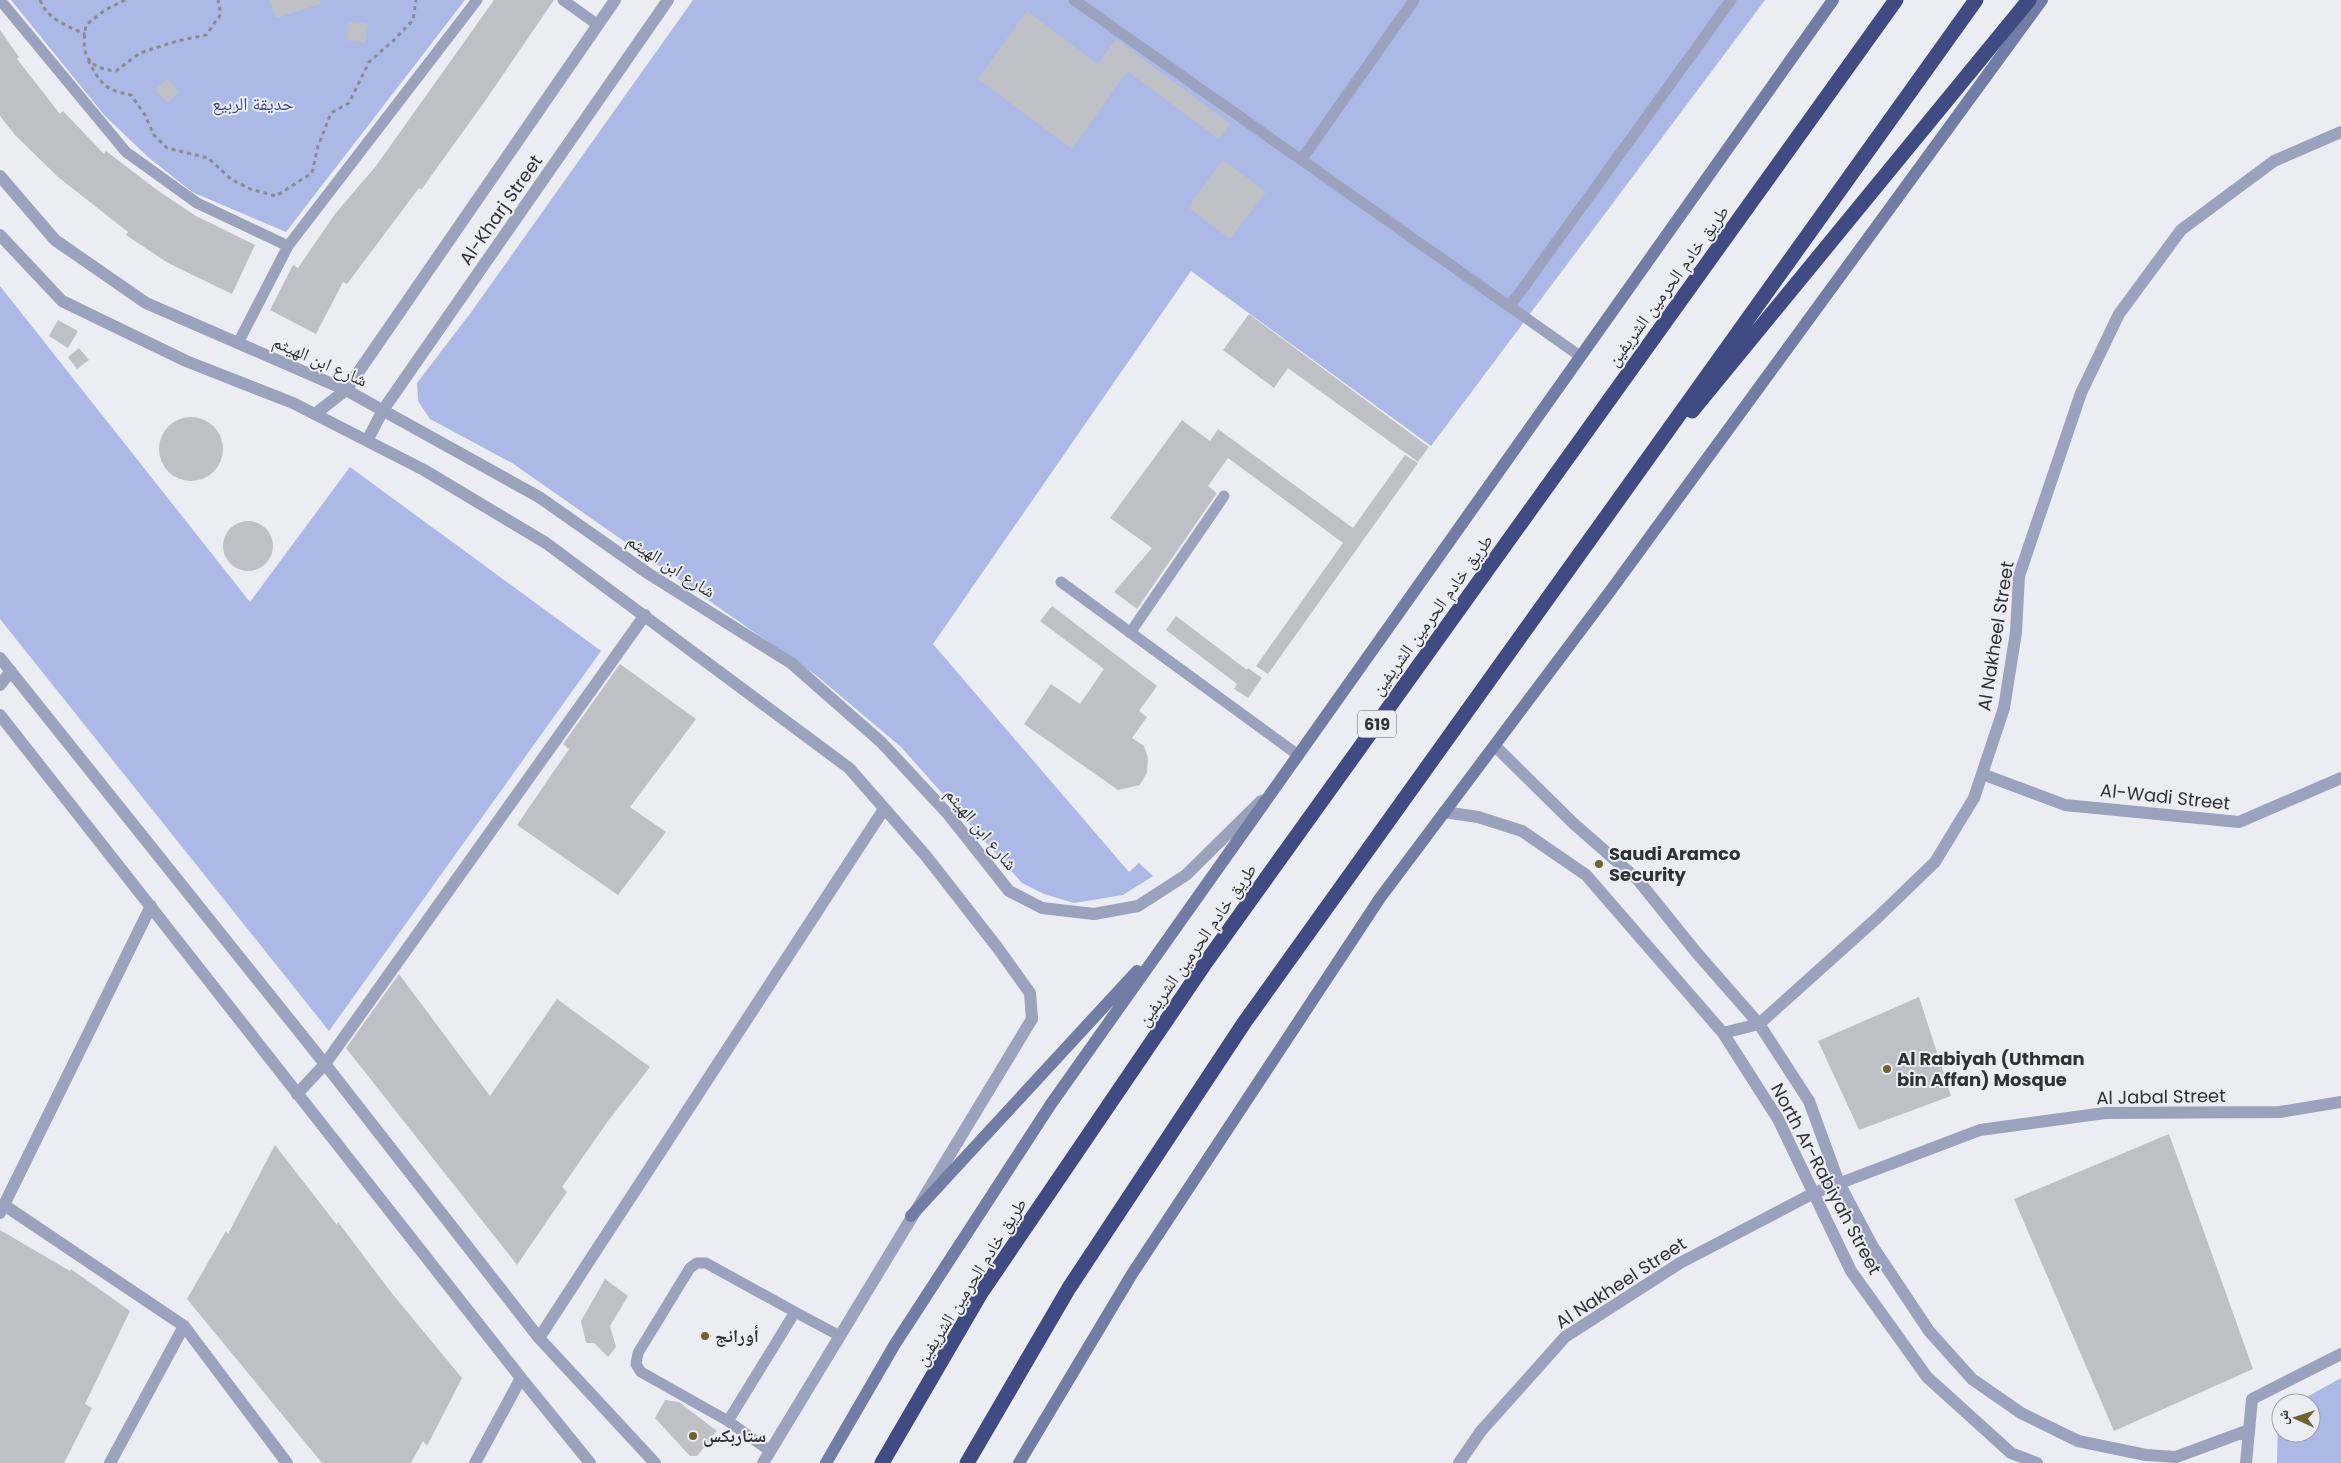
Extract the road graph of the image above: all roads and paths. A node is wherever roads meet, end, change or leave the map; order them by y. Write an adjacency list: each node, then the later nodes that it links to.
1 (0, 0): 25 (lane)
2 (40, 0): 19 (path)
3 (125, 0): 19 (path)
4 (218, 0): 20 (path)
5 (416, 0): 20 (path)
6 (477, 0): 25 (lane)
7 (563, 0): 18 (lane)
8 (615, 0): 18 (street, Al-Kharj Street)
9 (668, 0): 30 (street, Al-Kharj Street)
10 (1074, 0): 22 (lane)
11 (1414, 0): 22 (lane)
12 (1731, 0): 26 (lane)
13 (1833, 0): 28 (main road)
14 (1896, 0): 76 (highway, طريق خادم الحرمين الشريفين / 619)
15 (1976, 0): 34 (highway)
16 (2030, 0): 34 (highway)
17 (2042, 0): 42 (main road)
18 (598, 25): 29 (street, Al-Kharj Street)
19 (85, 34): 20 (path)
20 (88, 60)
21 (2341, 132): 44 (street, Al Nakheel Street)
22 (1301, 160): 26 (lane)
23 (0, 176): 27 (street, شارع ابن الهيثم)
24 (0, 235): 31 (street)
25 (288, 246): 27 (lane)
26 (1510, 306): 28 (lane)
27 (238, 343): 29 (street, شارع ابن الهيثم)
28 (1580, 356): 43 (main road)
29 (346, 390): 30 (street, شارع ابن الهيثم); 31 (street, Al-Kharj Street)
30 (383, 410): 32 (street, Al-Kharj Street); 46 (street, شارع ابن الهيثم)
31 (315, 414): 32 (street)
32 (366, 441): 36 (street)
33 (1224, 496): 37 (lane)
34 (1600, 525): 77 (highway)
35 (1061, 582): 37 (lane)
36 (644, 615): 47 (street); 53 (street)
37 (1130, 633): 43 (lane)
38 (0, 658): 39 (street)
39 (11, 671): 40 (street); 53 (street)
40 (0, 684)
41 (0, 715): 49 (street)
42 (1495, 746): 48 (main road); 51 (street, North Ar-Rabiyah Street)
43 (1298, 755): 46 (main road)
44 (1982, 774): 45 (street, Al-Wadi Street); 51 (street, Al Nakheel Street)
45 (2341, 778)
46 (1272, 791): 50 (main road)
47 (884, 809): 59 (street); 63 (street)
48 (1444, 812): 52 (street, North Ar-Rabiyah Street); 78 (main road)
49 (151, 906): 54 (street); 58 (street)
50 (1172, 933): 59 (main road); 75 (main road)
51 (1759, 1024): 52 (street, Al Nakheel Street); 56 (street, North Ar-Rabiyah Street)
52 (1723, 1033): 57 (street, North Ar-Rabiyah Street)
53 (325, 1064): 54 (street); 63 (street)
54 (297, 1094): 65 (street)
55 (2341, 1102): 56 (street, Al Jabal Street)
56 (1839, 1183): 57 (street, Al Jabal Street); 67 (street, North Ar-Rabiyah Street)
57 (1814, 1193): 79 (street, Al Nakheel Street); 80 (street, North Ar-Rabiyah Street)
58 (2, 1209): 61 (street)
59 (911, 1216): 62 (street)
60 (795, 1312): 62 (lane); 66 (lane); 66 (lane)
61 (184, 1326): 69 (street); 70 (street)
62 (838, 1336): 68 (street)
63 (539, 1338): 73 (street)
64 (2341, 1354): 67 (street)
65 (521, 1378): 71 (street); 72 (street)
66 (728, 1421): 68 (lane)
67 (2249, 1430): 81 (street)
68 (770, 1451): 74 (street)
69 (110, 1463)
70 (287, 1463)
71 (475, 1463)
72 (590, 1463)
73 (655, 1463)
74 (763, 1463)
75 (826, 1463)
76 (882, 1463)
77 (967, 1463)
78 (1019, 1463)
79 (1458, 1463)
80 (2037, 1463)
81 (2246, 1463)

